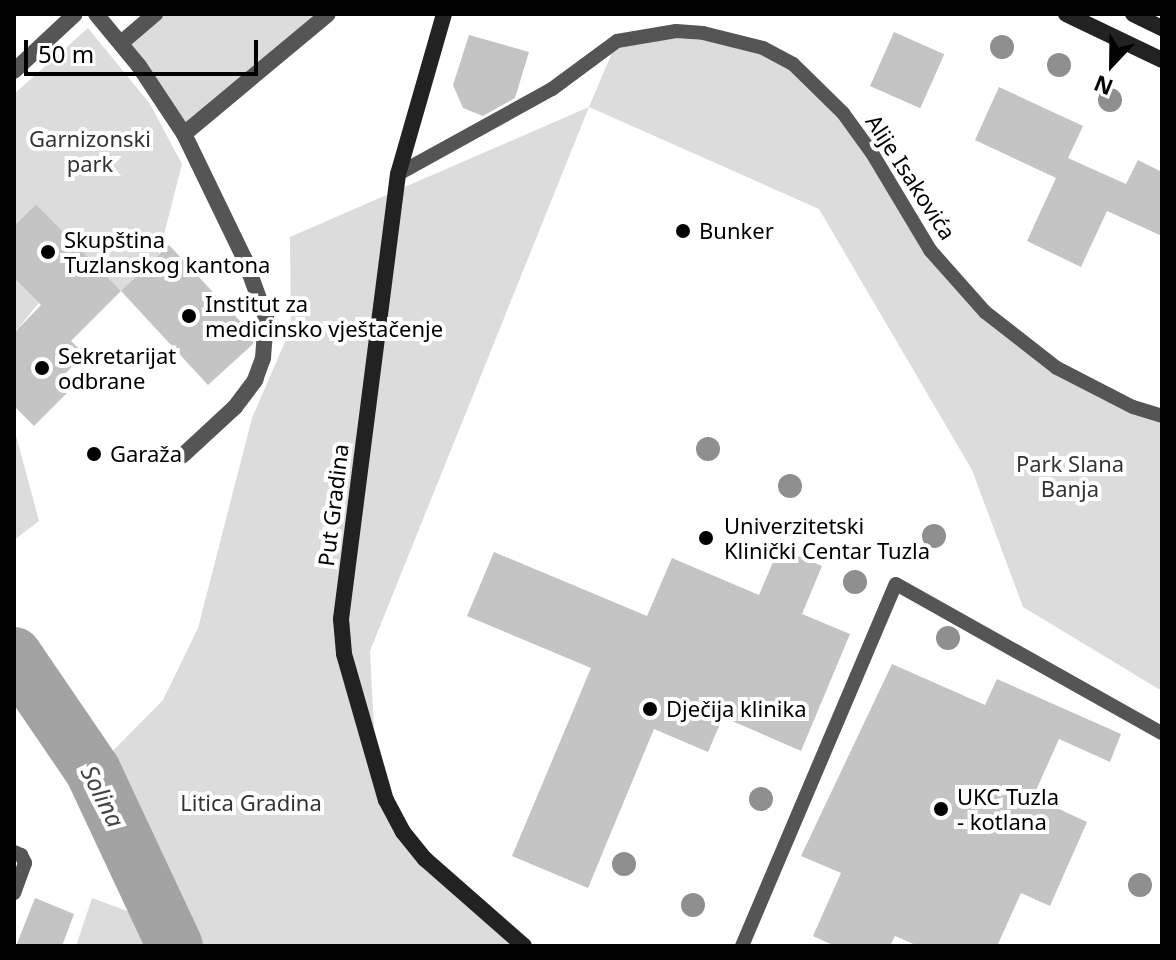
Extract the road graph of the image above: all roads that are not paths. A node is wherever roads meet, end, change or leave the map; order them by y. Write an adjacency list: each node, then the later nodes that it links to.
1 (75, 14): 11 (street)
2 (96, 14): 9 (street)
3 (155, 14): 9 (street)
4 (328, 14): 12 (street)
5 (444, 14): 13 (street, Put Gradina)
6 (1066, 14): 10 (street)
7 (1133, 14): 8 (street)
8 (1162, 28)
9 (121, 43): 12 (street)
10 (1162, 60)
11 (14, 71)
12 (184, 134): 15 (street)
13 (398, 174): 14 (lane, Alije Isakovića); 19 (street, Put Gradina)
14 (1162, 416)
15 (182, 456)
16 (1162, 733): 20 (lane)
17 (14, 852): 18 (lane)
18 (14, 893)
19 (524, 946)
20 (742, 946)

